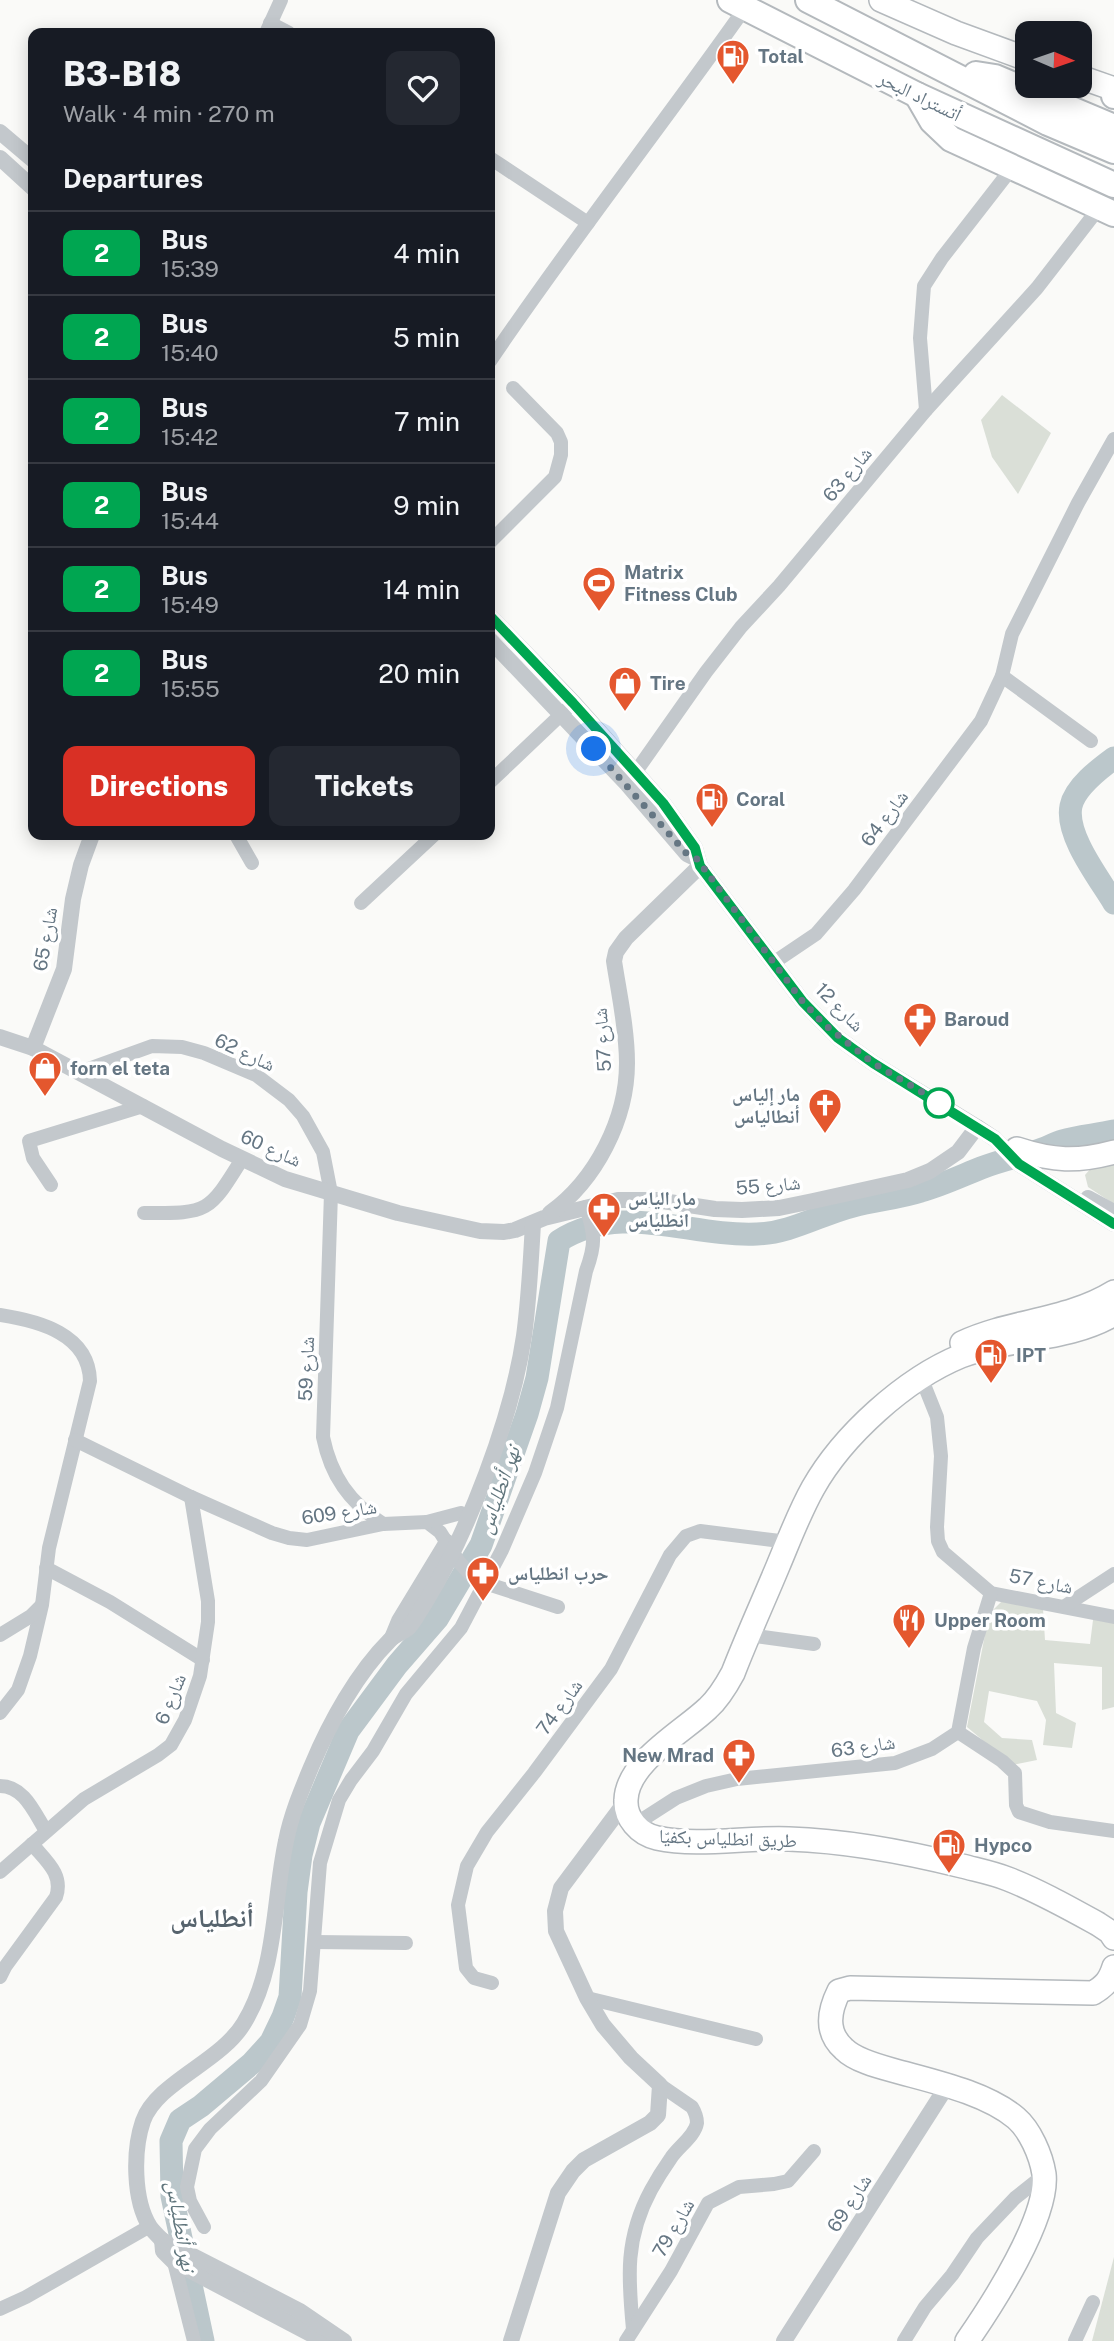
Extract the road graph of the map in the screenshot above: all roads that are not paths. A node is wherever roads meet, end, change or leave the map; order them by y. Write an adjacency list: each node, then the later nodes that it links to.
1 (281, 0): 5 (street)
2 (808, 0): 7 (highway, أتستراد البحر)
3 (881, 0): 6 (highway)
4 (737, 4): 10 (highway, أتستراد البحر); 22 (street)
5 (268, 28)
6 (1015, 55)
7 (944, 69): 12 (highway); 14 (highway, أتستراد البحر)
8 (1092, 81): 9 (highway)
9 (1114, 89): 11 (highway)
10 (917, 95): 18 (highway); 20 (highway, أتستراد البحر)
11 (1114, 96)
12 (1114, 127)
13 (0, 132): 15 (street)
14 (1114, 151)
15 (28, 156)
16 (0, 158): 19 (street)
17 (495, 161): 22 (street)
18 (1012, 168): 21 (highway); 25 (street)
19 (28, 183)
20 (1114, 185)
21 (1107, 211): 25 (street, شارع 63)
22 (588, 223): 23 (street)
23 (495, 354)
24 (513, 388): 27 (street)
25 (926, 410): 35 (street, شارع 63)
26 (1114, 439): 30 (street, شارع 64)
27 (495, 537)
28 (495, 620): 31 (street, شارع 12)
29 (495, 645): 32 (street, شارع 12)
30 (1002, 676): 33 (street); 42 (street, شارع 64)
31 (573, 703): 32 (street); 35 (street, شارع 12)
32 (561, 715): 34 (street); 35 (street, شارع 12)
33 (1091, 741)
34 (495, 777)
35 (631, 778): 40 (street, شارع 12)
36 (90, 840): 44 (street, شارع 65)
37 (239, 840): 39 (street)
38 (429, 840): 41 (street)
39 (252, 863)
40 (698, 863): 42 (street, شارع 12); 51 (street, شارع 57)
41 (362, 903)
42 (774, 962): 47 (street, شارع 12)
43 (0, 1037): 44 (street, شارع 60)
44 (33, 1048): 45 (street, شارع 60)
45 (80, 1072): 46 (street, شارع 60); 53 (street, شارع 62)
46 (143, 1106): 50 (street, شارع 60); 52 (street)
47 (977, 1127): 48 (street, شارع 12); 54 (street, شارع 55)
48 (1017, 1152): 49 (highway); 55 (street); 58 (street)
49 (1114, 1152)
50 (242, 1158): 53 (street, شارع 60); 56 (street)
51 (586, 1176): 54 (street); 57 (street, شارع 57)
52 (51, 1185)
53 (331, 1193): 57 (street, شارع 60); 68 (street, شارع 59)
54 (592, 1209): 57 (street, شارع 55); 73 (street)
55 (1114, 1212)
56 (144, 1213)
57 (533, 1222): 66 (street); 70 (street)
58 (1114, 1224)
59 (1114, 1292): 63 (highway)
60 (1114, 1314): 63 (highway)
61 (0, 1316): 64 (street)
62 (1114, 1331): 63 (highway)
63 (928, 1372): 69 (highway); 74 (street, شارع 57)
64 (75, 1440): 65 (street, شارع 609); 71 (street)
65 (191, 1496): 68 (street, شارع 609); 82 (street, شارع 6)
66 (461, 1513): 67 (street, شارع 609); 70 (street)
67 (427, 1522): 68 (street, شارع 609); 70 (street)
68 (383, 1524)
69 (788, 1542): 80 (highway); 97 (street, شارع 74)
70 (453, 1552): 73 (street); 104 (street)
71 (46, 1568): 75 (street); 82 (street)
72 (1114, 1574): 76 (street)
73 (485, 1583): 77 (street); 93 (street)
74 (992, 1593): 76 (street, شارع 57); 84 (street)
75 (42, 1605): 79 (street); 83 (street)
76 (1065, 1606): 78 (street, شارع 57)
77 (558, 1607)
78 (1114, 1617)
79 (0, 1635)
80 (748, 1635): 81 (street); 86 (highway)
81 (814, 1644)
82 (203, 1661): 88 (street, شارع 6)
83 (0, 1713)
84 (958, 1732): 87 (street, شارع 63); 89 (street)
85 (0, 1786): 88 (street)
86 (626, 1801): 87 (highway, طريق انطلياس بكفيّا); 98 (street)
87 (634, 1825): 92 (highway, طريق انطلياس بكفيّا)
88 (46, 1830): 90 (street, شارع 6)
89 (1114, 1831)
90 (32, 1844): 91 (street, شارع 6); 96 (street)
91 (0, 1872)
92 (1114, 1938)
93 (314, 1942): 94 (street); 105 (street)
94 (406, 1943)
95 (1114, 1967): 101 (highway)
96 (0, 1977)
97 (492, 1983)
98 (587, 1998): 99 (street); 100 (street)
99 (756, 2039)
100 (660, 2085): 110 (street); 114 (street)
101 (947, 2086): 103 (highway); 115 (street, شارع 69)
102 (814, 2151): 110 (street, شارع 79)
103 (1044, 2175): 116 (street); 117 (highway)
104 (150, 2227): 106 (street); 109 (street)
105 (204, 2227)
106 (168, 2242): 107 (street); 113 (street)
107 (178, 2264): 111 (street); 112 (street)
108 (1093, 2302): 118 (street)
109 (0, 2309)
110 (629, 2335)
111 (194, 2341)
112 (324, 2341)
113 (344, 2341)
114 (511, 2341)
115 (784, 2341)
116 (904, 2341)
117 (967, 2341)
118 (1075, 2341)

